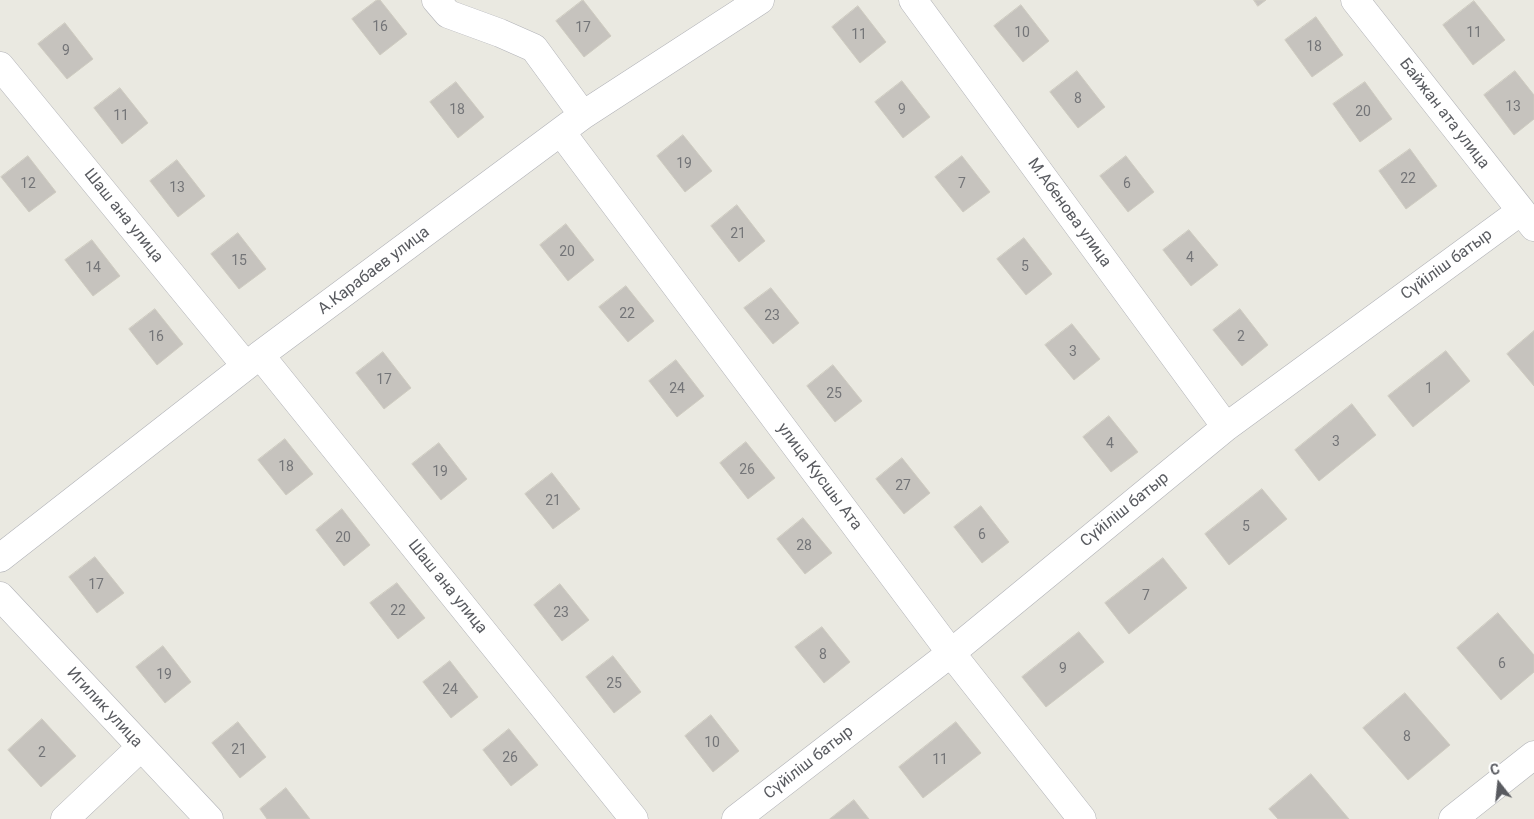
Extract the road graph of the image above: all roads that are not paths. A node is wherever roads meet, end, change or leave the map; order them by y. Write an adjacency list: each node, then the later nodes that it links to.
1 (436, 0): 6 (street)
2 (760, 0): 6 (street, А.Карабаев улица)
3 (912, 0): 10 (street, М.Абенова улица)
4 (1355, 0): 8 (street, Байжан ата улица)
5 (0, 66): 9 (street, Шаш ана улица)
6 (583, 115): 7 (street, А.Карабаев улица)
7 (561, 132): 9 (street, А.Карабаев улица); 13 (street, улица Кусшы Ата)
8 (1528, 219): 10 (street, Сүйіліш батыр)
9 (253, 361): 11 (street, А.Карабаев улица); 18 (street, Шаш ана улица)
10 (1226, 427): 13 (street, Сүйіліш батыр)
11 (0, 558)
12 (0, 596): 14 (street, Игилик улица)
13 (951, 653): 19 (street, Сүйіліш батыр); 20 (street, улица Кусшы Ата)
14 (141, 747): 16 (street); 17 (street, Игилик улица)
15 (1534, 755): 21 (street)
16 (65, 819)
17 (209, 819)
18 (634, 819)
19 (736, 819)
20 (1082, 819)
21 (1453, 819)

